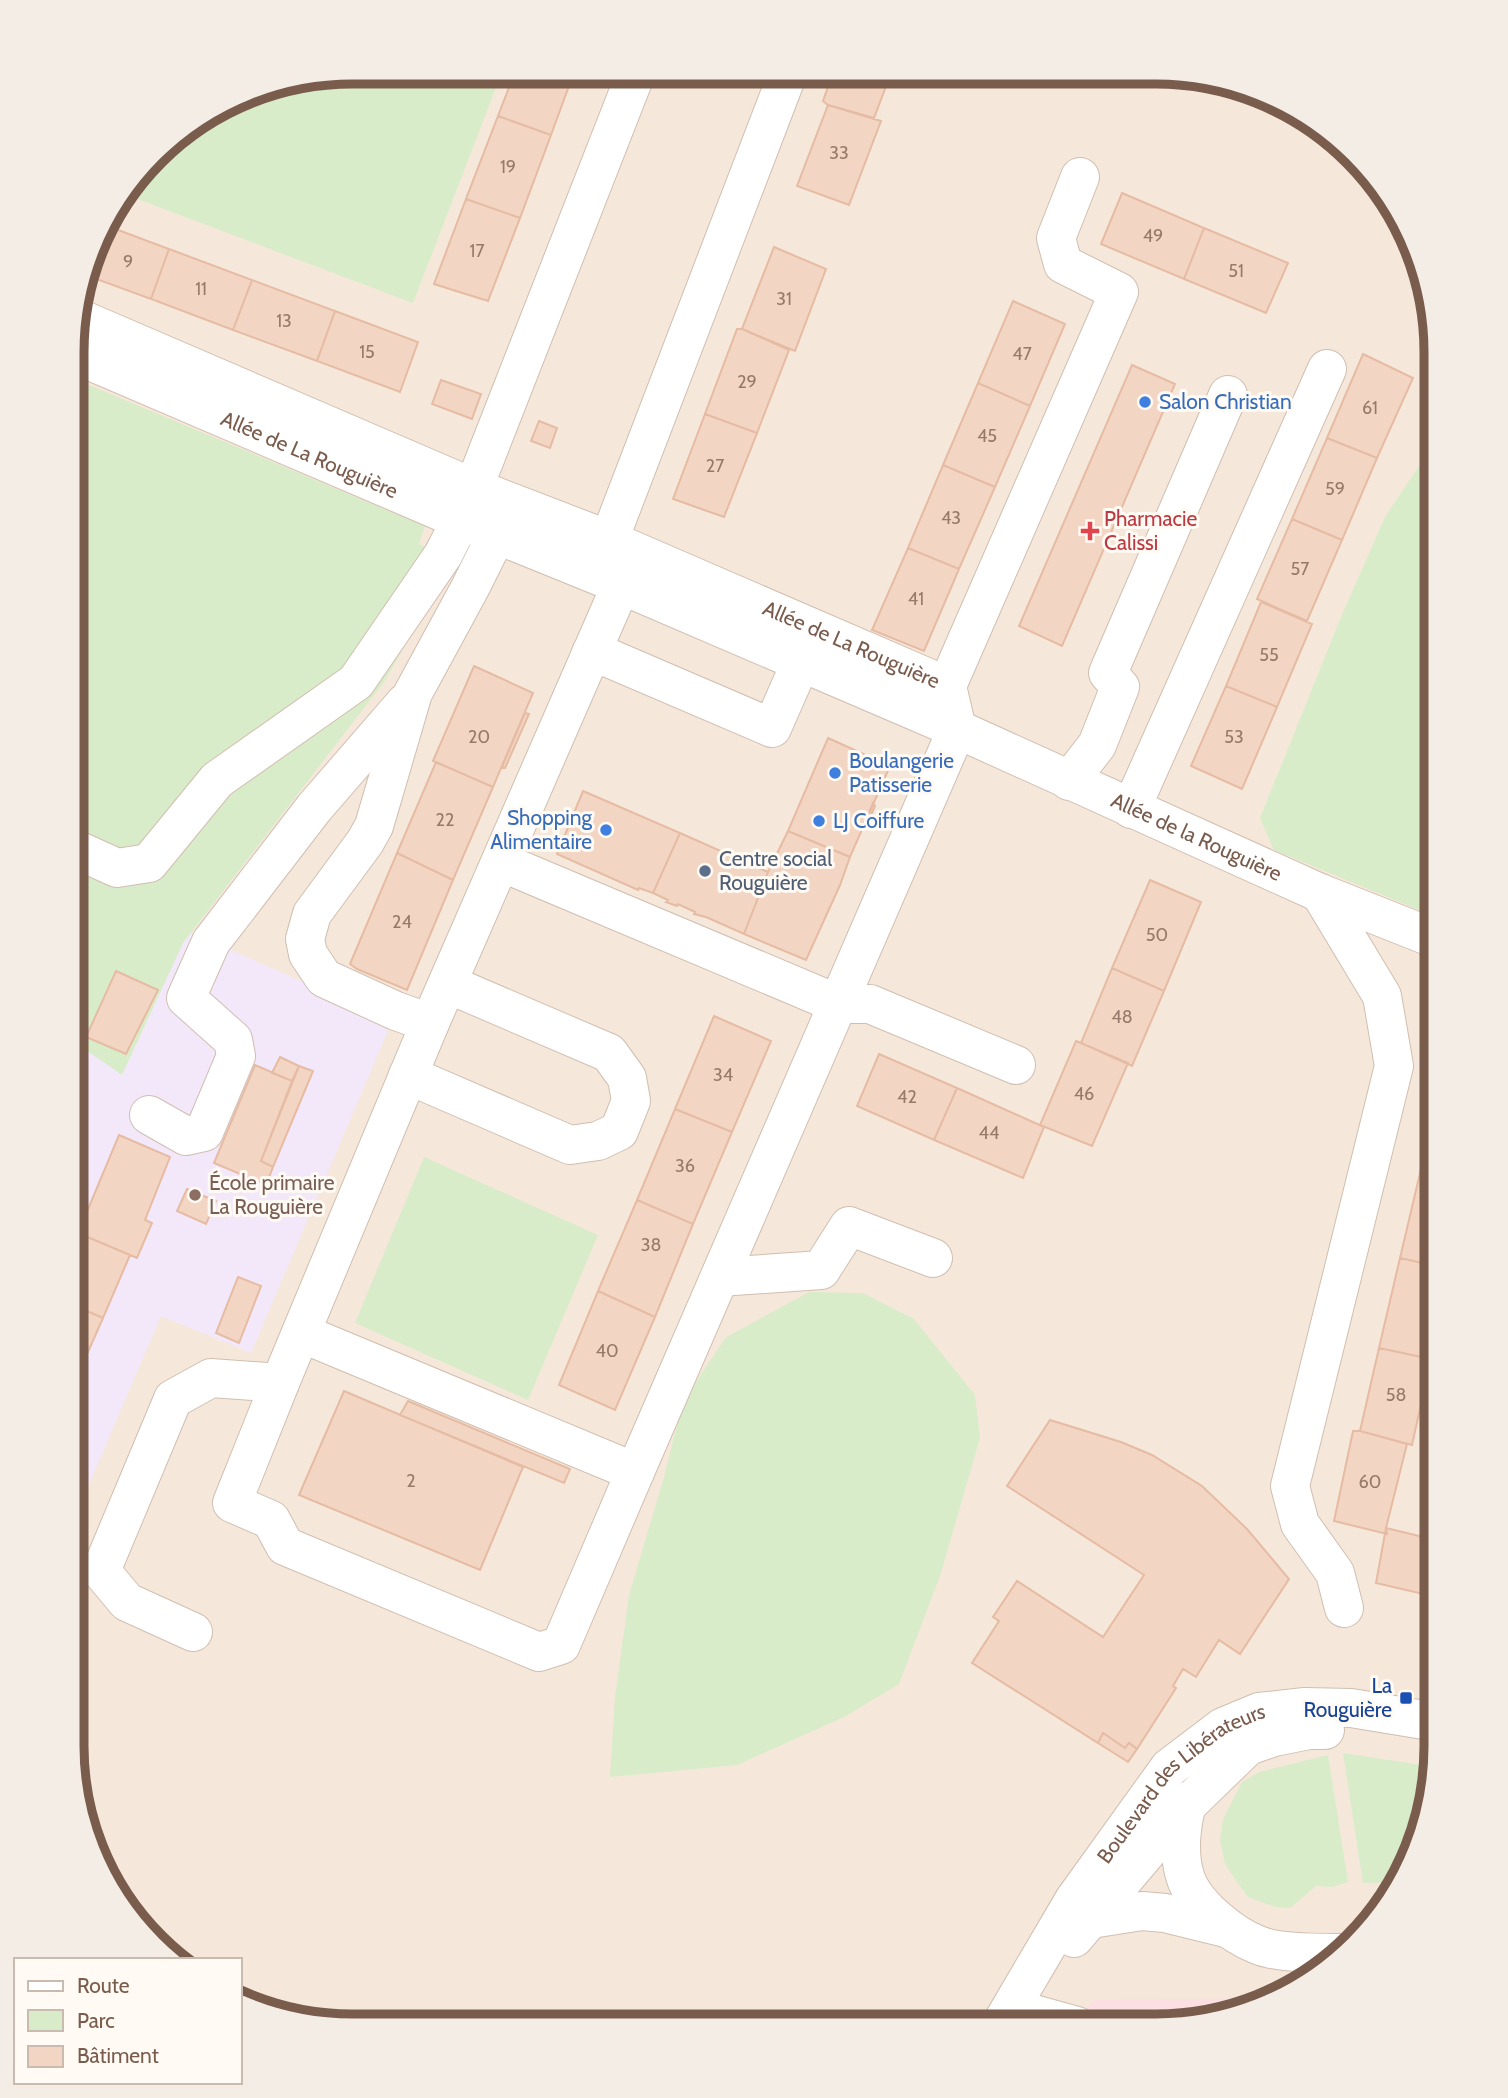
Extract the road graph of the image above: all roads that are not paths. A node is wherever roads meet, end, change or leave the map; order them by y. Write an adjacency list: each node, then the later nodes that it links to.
1 (632, 84): 8 (street)
2 (784, 84): 10 (street)
3 (1080, 177): 14 (street)
4 (86, 322): 8 (street, Allée de La Rouguière)
5 (84, 358): 8 (street, Allée de La Rouguière)
6 (1327, 369): 18 (street)
7 (1228, 395): 17 (street)
8 (468, 504): 9 (street, Allée de La Rouguière); 10 (street, Allée de La Rouguière); 19 (street)
9 (497, 534): 11 (street, Allée de La Rouguière); 15 (street)
10 (609, 540): 11 (street); 14 (street, Allée de La Rouguière)
11 (621, 584): 12 (street); 13 (street, Allée de La Rouguière)
12 (592, 653): 13 (street); 20 (street)
13 (801, 662): 16 (street, Allée de La Rouguière)
14 (947, 686): 16 (street, Allée de La Rouguière)
15 (413, 693): 25 (street); 28 (street)
16 (957, 729): 17 (street, Allée de la Rouguière); 24 (street)
17 (1069, 781): 18 (street, Allée de la Rouguière)
18 (1131, 809): 21 (street, Allée de la Rouguière)
19 (84, 853)
20 (501, 862): 23 (street); 24 (street)
21 (1320, 893): 22 (street, Allée de la Rouguière); 34 (street)
22 (1424, 933)
23 (448, 984): 25 (street); 27 (street)
24 (838, 1004): 26 (street); 30 (street)
25 (430, 1023): 27 (street)
26 (1016, 1065)
27 (408, 1075): 31 (street)
28 (149, 1115)
29 (933, 1258): 30 (street)
30 (720, 1277): 33 (street)
31 (301, 1333): 32 (street); 33 (street)
32 (280, 1383): 33 (street); 35 (street)
33 (635, 1472)
34 (1344, 1608)
35 (193, 1632)
36 (1424, 1720): 37 (street, Boulevard des Libérateurs)
37 (1223, 1727): 39 (street); 43 (street, Boulevard des Libérateurs)
38 (1424, 1740): 39 (street, Boulevard des Libérateurs)
39 (1186, 1806): 40 (street, Boulevard des Libérateurs); 41 (street)
40 (1091, 1919): 41 (street); 44 (street, Boulevard des Libérateurs)
41 (1227, 1928): 42 (street)
42 (1327, 1952)
43 (1008, 2014)
44 (1009, 2014)

